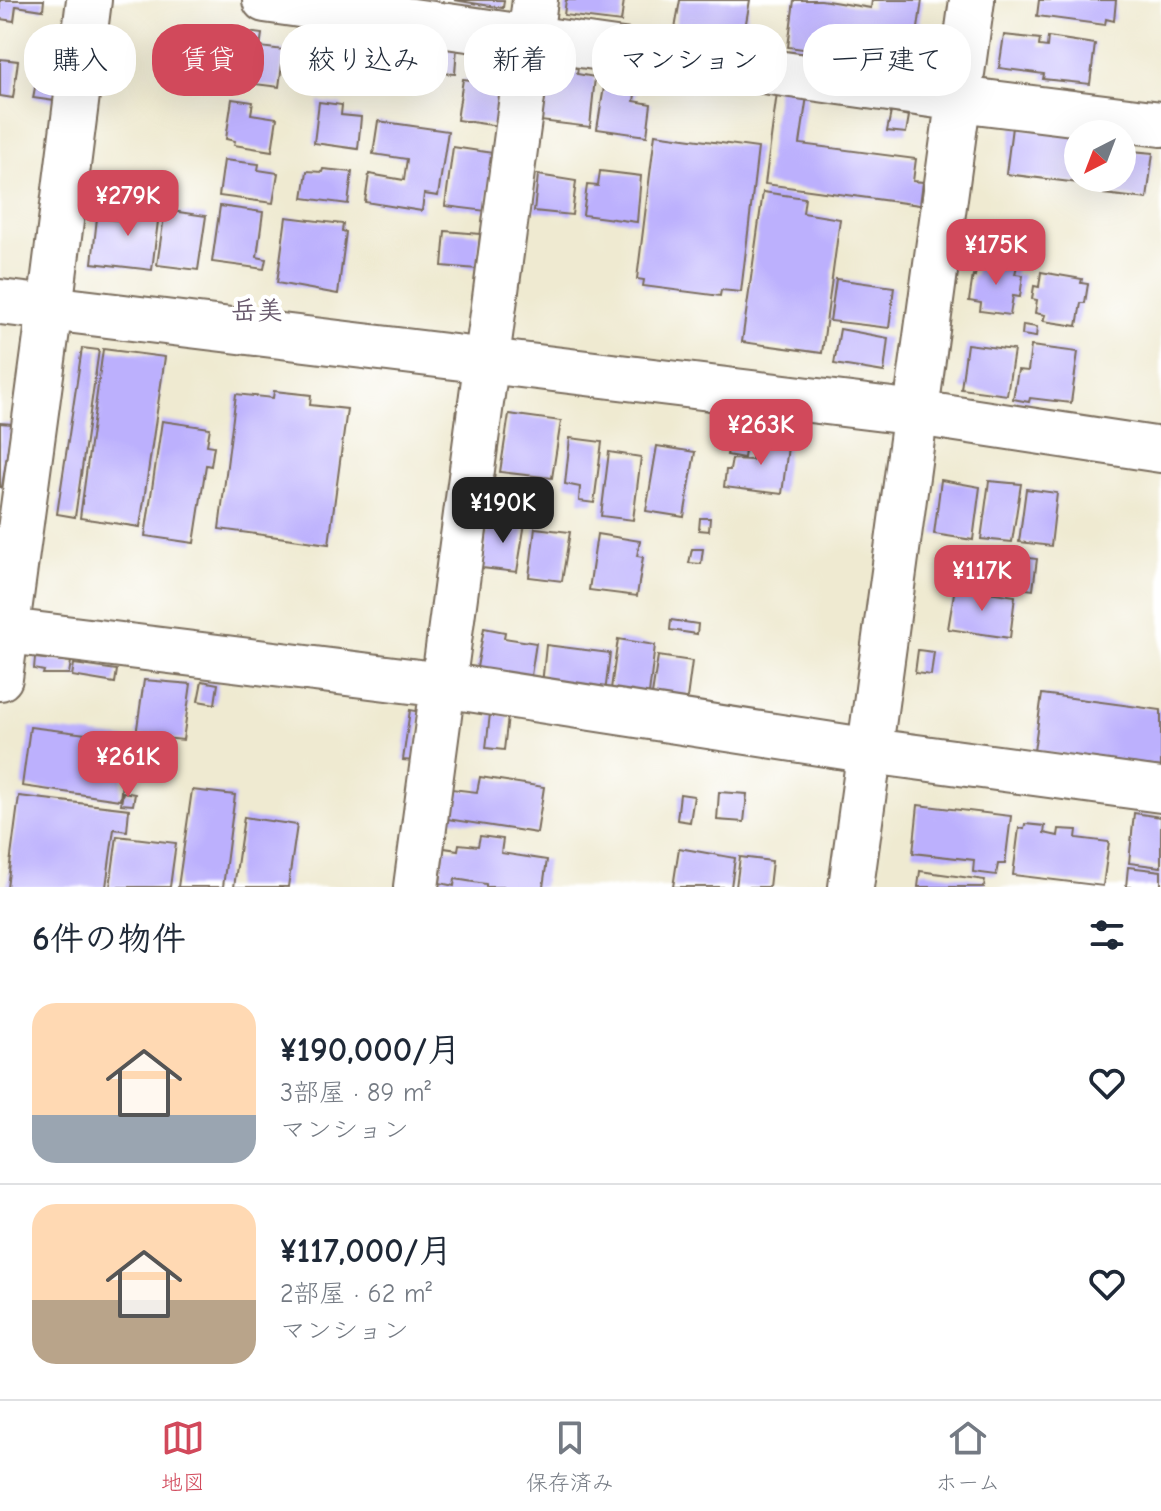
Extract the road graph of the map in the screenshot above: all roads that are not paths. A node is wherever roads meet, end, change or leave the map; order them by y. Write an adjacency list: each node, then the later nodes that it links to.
1 (89, 0): 9 (street)
2 (265, 0): 4 (street)
3 (972, 0): 6 (street)
4 (338, 5): 5 (street)
5 (532, 19): 6 (street); 10 (street)
6 (959, 99): 7 (street); 11 (street)
7 (1161, 124)
8 (0, 302): 9 (street)
9 (50, 308): 10 (street); 13 (street)
10 (487, 361): 11 (street); 15 (street)
11 (917, 413): 12 (street); 16 (street)
12 (1161, 450)
13 (3, 631): 14 (street); 15 (street)
14 (0, 678)
15 (443, 685): 16 (street); 18 (street)
16 (871, 751): 17 (street); 19 (street)
17 (1161, 790)
18 (416, 887)
19 (851, 887)

